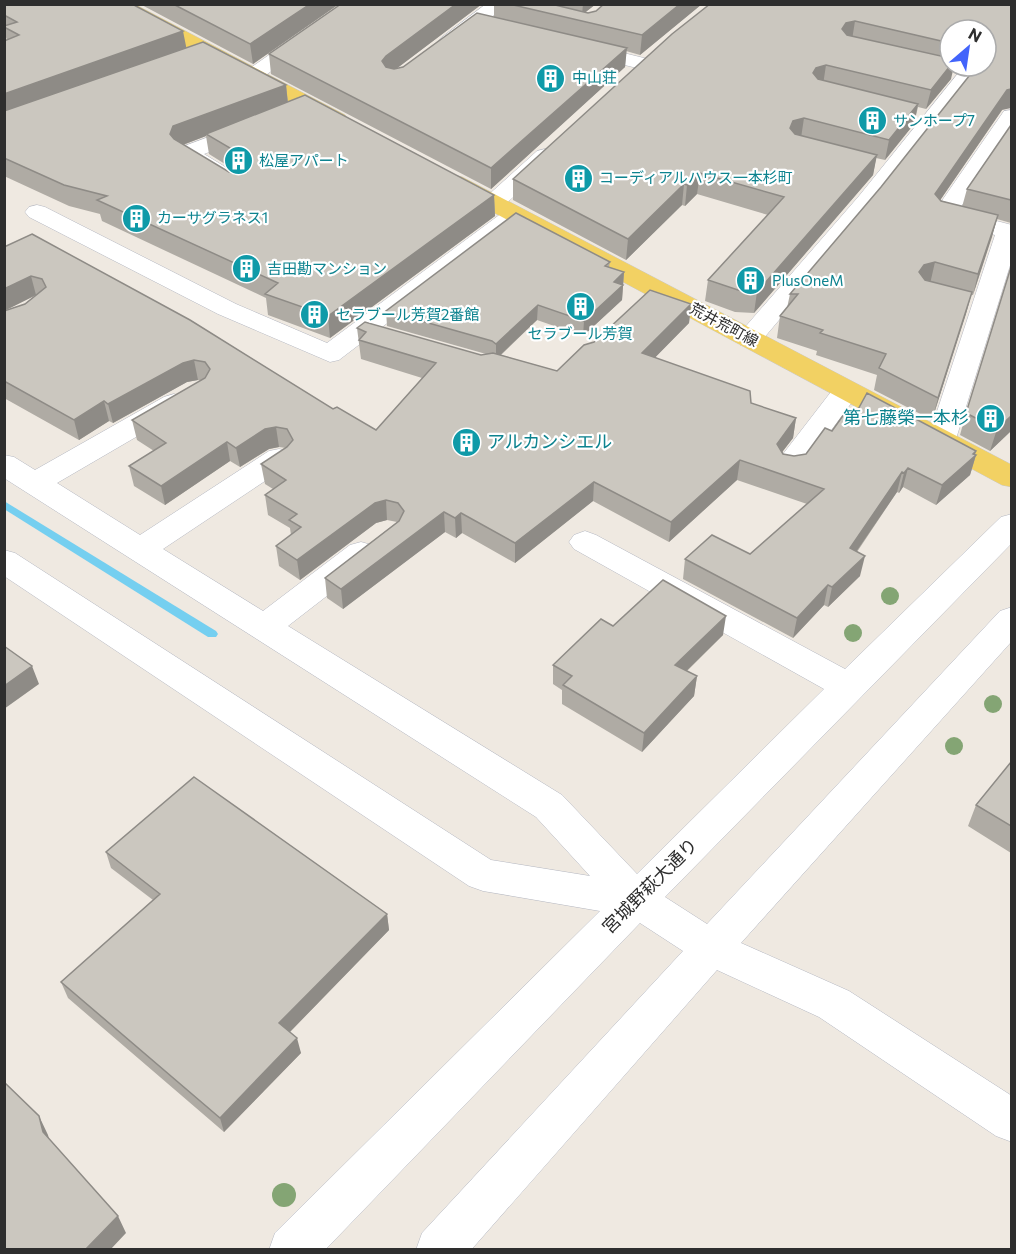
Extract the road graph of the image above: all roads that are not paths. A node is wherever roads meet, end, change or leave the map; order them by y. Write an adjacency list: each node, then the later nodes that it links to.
1 (119, 4): 9 (main road)
2 (500, 4): 3 (street); 4 (street)
3 (522, 9)
4 (474, 23): 6 (street); 10 (street)
5 (322, 28): 13 (street)
6 (496, 28)
7 (565, 45): 12 (street)
8 (662, 48): 12 (street)
9 (209, 51): 11 (street); 13 (main road)
10 (430, 55)
11 (186, 60)
12 (645, 64): 15 (street)
13 (253, 75): 16 (main road)
14 (957, 78): 24 (street)
15 (624, 83)
16 (310, 105): 17 (street); 20 (main road)
17 (286, 114)
18 (1011, 116): 28 (street)
19 (264, 123): 25 (street)
20 (359, 132)
21 (561, 141): 26 (street)
22 (868, 165): 24 (street)
23 (430, 170): 26 (main road, 荒井荒町線)
24 (891, 171): 31 (street)
25 (241, 186)
26 (504, 208): 29 (street); 31 (main road, 荒井荒町線)
27 (37, 212): 29 (street)
28 (1003, 274): 34 (street)
29 (363, 330): 30 (street)
30 (395, 339)
31 (749, 339): 33 (main road, 荒井荒町線)
32 (198, 390): 39 (street)
33 (847, 390): 34 (main road, 荒井荒町線); 37 (street)
34 (941, 442): 38 (main road, 荒井荒町線)
35 (279, 458): 43 (street)
36 (4, 464): 39 (street)
37 (790, 465)
38 (1011, 478)
39 (35, 483): 43 (street)
40 (1011, 524): 47 (street, 宮城野萩大通り)
41 (388, 532): 46 (street)
42 (585, 542): 47 (street)
43 (141, 549): 46 (street)
44 (4, 561): 48 (street)
45 (1011, 619): 49 (street)
46 (265, 627): 48 (street)
47 (848, 686): 48 (street, 宮城野萩大通り)
48 (637, 900): 49 (street); 51 (street, 宮城野萩大通り)
49 (711, 948): 50 (street); 52 (street)
50 (1011, 1121)
51 (292, 1250)
52 (439, 1250)

